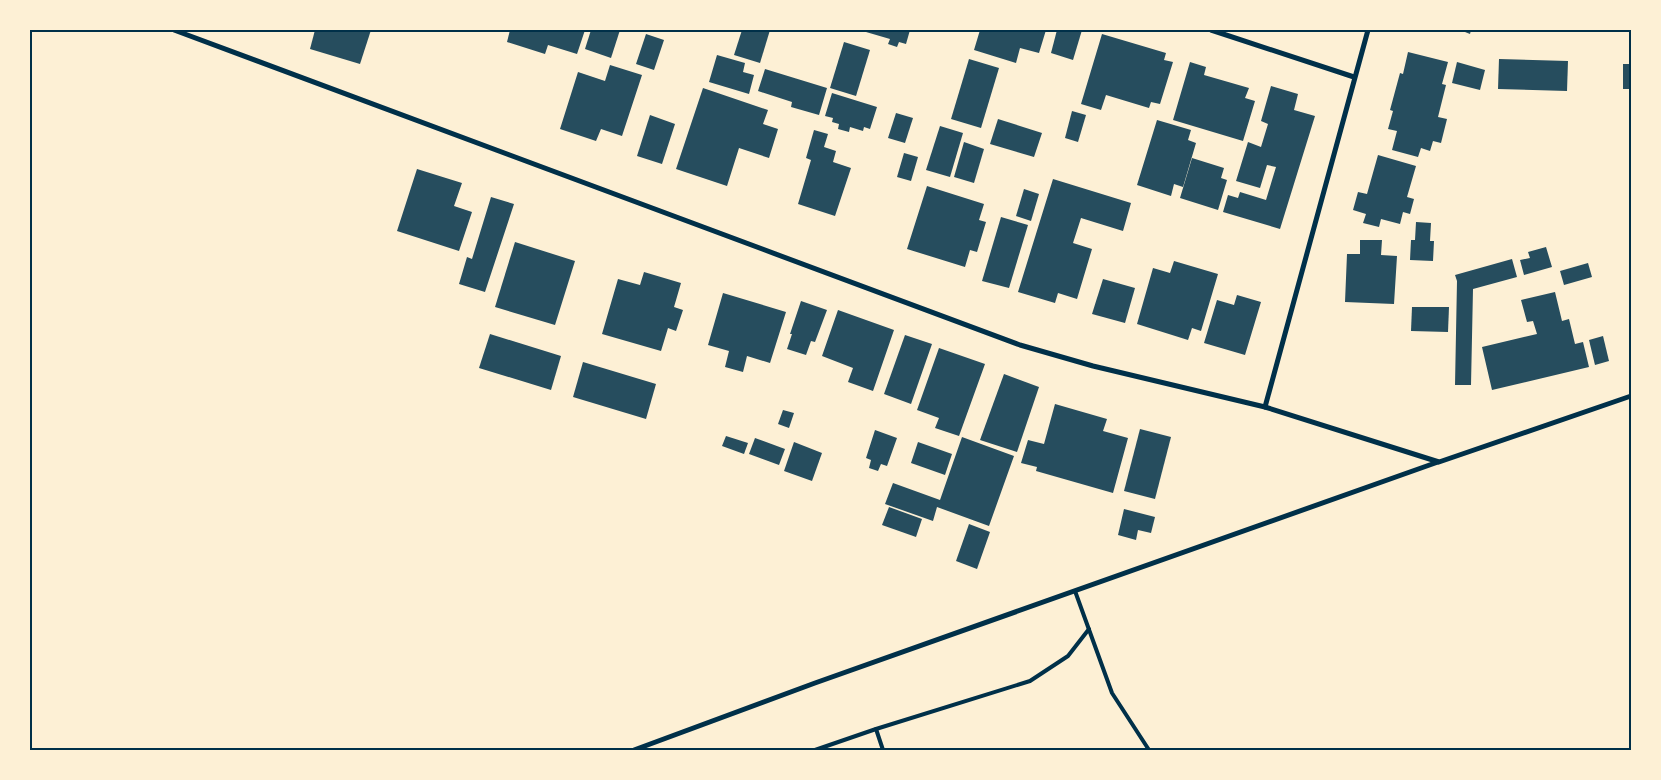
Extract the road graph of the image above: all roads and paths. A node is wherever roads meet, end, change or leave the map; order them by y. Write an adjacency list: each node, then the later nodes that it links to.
1 (174, 30): 6 (street)
2 (1212, 30): 4 (street)
3 (1368, 30): 4 (street)
4 (1354, 77): 6 (street)
5 (1631, 396): 7 (street)
6 (1265, 407): 7 (street)
7 (1439, 462): 8 (street)
8 (1075, 591): 9 (lane); 11 (street)
9 (1089, 629): 10 (lane); 14 (lane)
10 (876, 728): 12 (lane); 13 (lane)
11 (634, 750)
12 (816, 750)
13 (883, 750)
14 (1149, 750)

